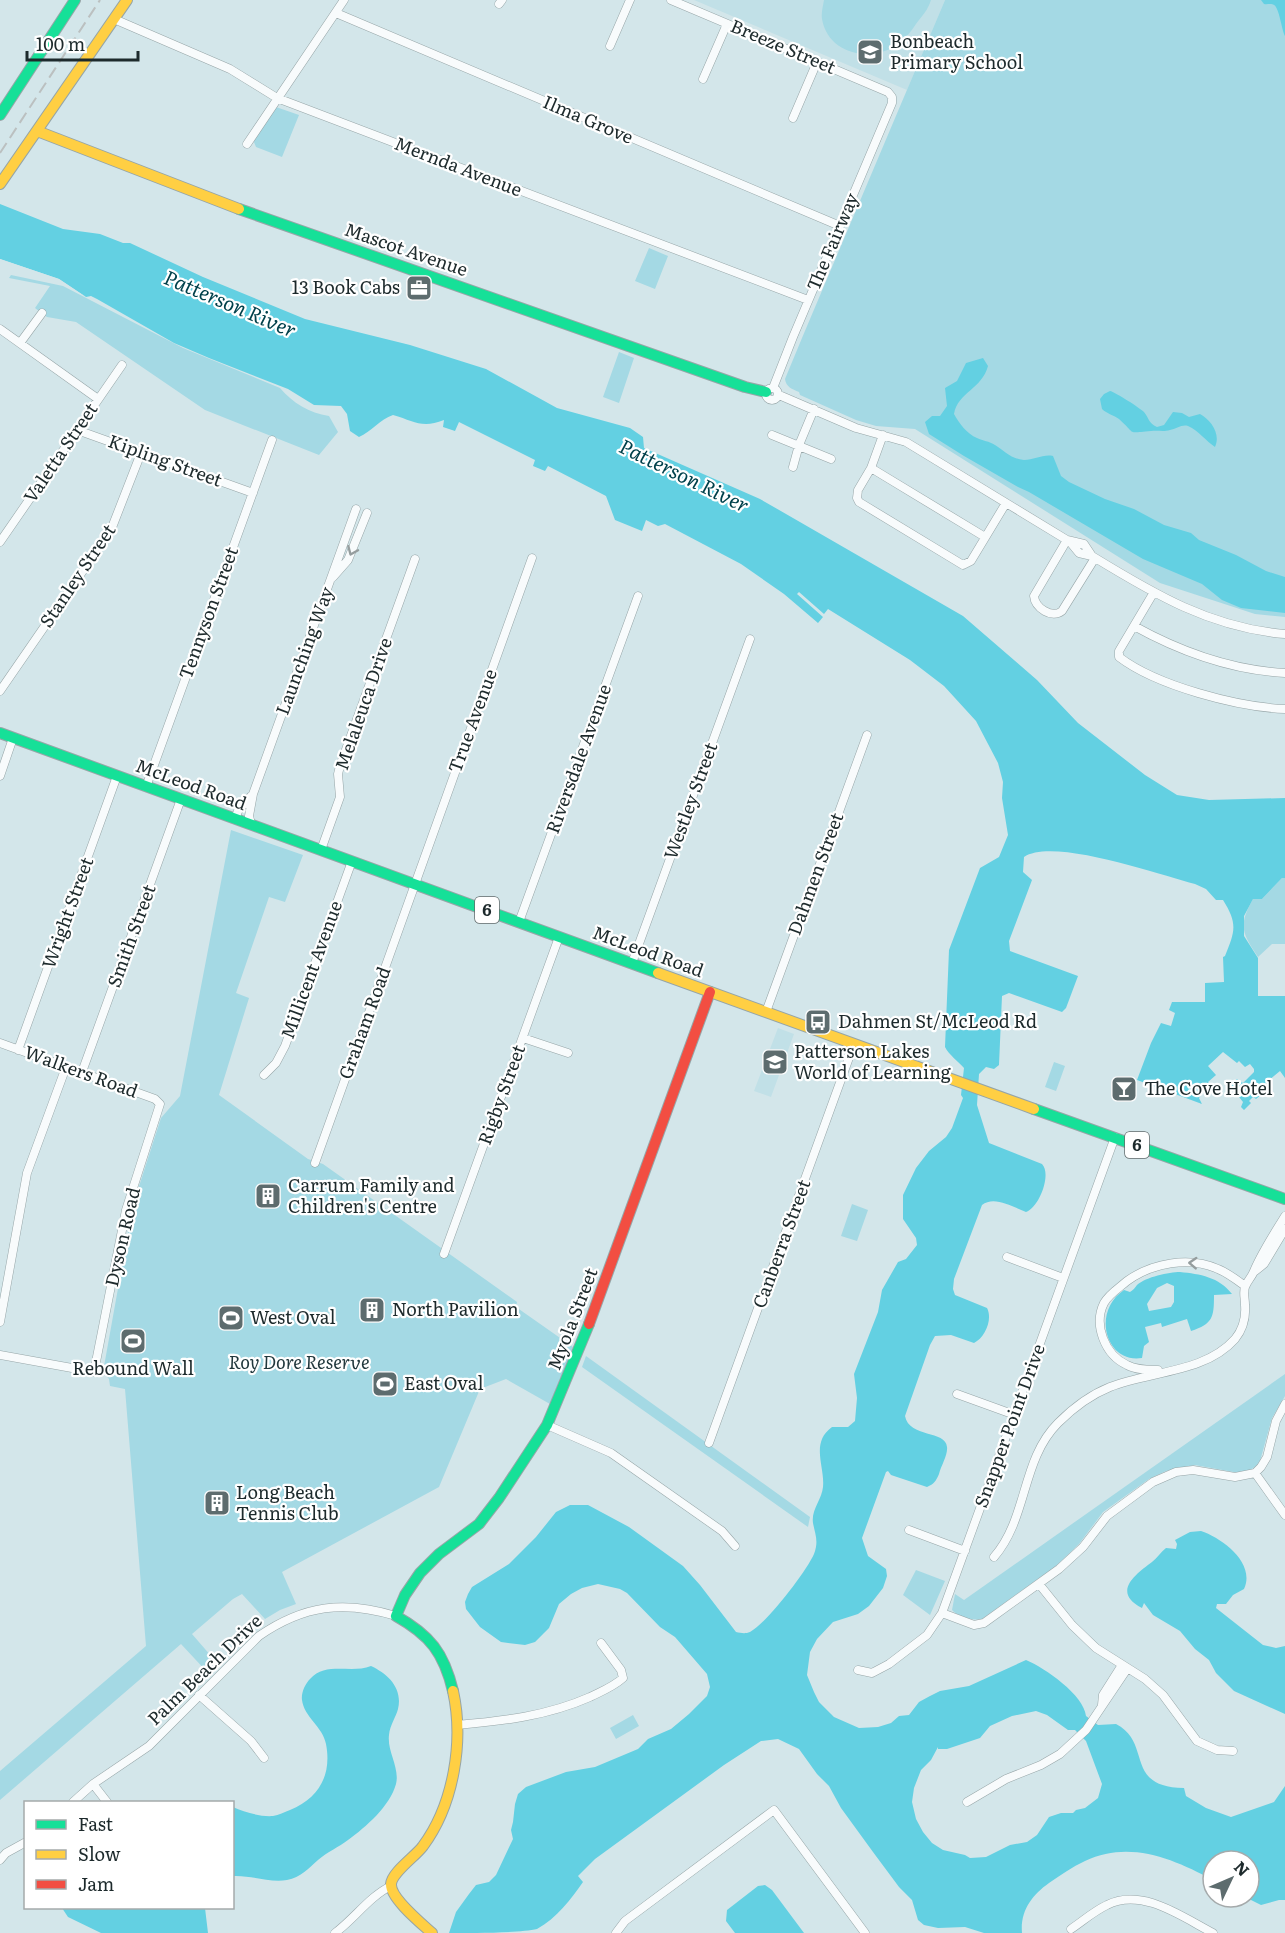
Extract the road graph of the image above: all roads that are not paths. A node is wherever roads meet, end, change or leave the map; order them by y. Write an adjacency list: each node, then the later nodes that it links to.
1 (75, 0): 14 (main road)
2 (127, 0): 7 (main road)
3 (344, 0): 6 (street)
4 (630, 0): 9 (street)
5 (671, 0): 8 (street, Breeze Street)
6 (336, 13): 13 (street); 19 (street, Ilma Grove)
7 (114, 19): 13 (street, Mernda Avenue); 16 (main road)
8 (727, 24): 10 (street, Breeze Street); 11 (street)
9 (610, 46)
10 (817, 62): 12 (street, Breeze Street); 15 (street)
11 (703, 79)
12 (892, 97): 19 (street, The Fairway)
13 (277, 98): 17 (street); 20 (street, Mernda Avenue)
14 (0, 115)
15 (793, 118)
16 (37, 131): 18 (main road); 26 (main road, Mascot Avenue)
17 (248, 144)
18 (0, 183)
19 (840, 226): 20 (street, The Fairway)
20 (808, 300): 26 (street, The Fairway)
21 (42, 313): 24 (street)
22 (3, 331): 23 (street); 24 (street)
23 (0, 341)
24 (20, 343): 27 (street)
25 (122, 365): 27 (street, Valetta Street)
26 (770, 390): 28 (street)
27 (98, 399): 29 (street, Valetta Street)
28 (814, 409): 31 (street); 33 (street)
29 (77, 430): 34 (street, Kipling Street); 44 (street, Valetta Street)
30 (772, 435): 33 (street)
31 (883, 435): 37 (street); 39 (street)
32 (272, 440): 38 (street, Tennyson Street)
33 (799, 445): 35 (street); 36 (street)
34 (141, 453): 38 (street, Kipling Street); 55 (street, Stanley Street)
35 (831, 459)
36 (793, 467)
37 (871, 468): 42 (street); 42 (street)
38 (253, 493): 62 (street, Tennyson Street)
39 (1006, 503): 42 (street); 43 (street)
40 (356, 509): 48 (street, Launching Way)
41 (367, 513): 48 (street, one-way to 48)
42 (986, 537)
43 (1069, 541): 45 (street); 45 (street)
44 (0, 542)
45 (1094, 557): 49 (street)
46 (532, 558): 69 (street, True Avenue)
47 (415, 559): 67 (street, Melaleuca Drive)
48 (330, 583): 63 (street, Launching Way)
49 (1154, 592): 51 (street); 52 (street)
50 (638, 596): 70 (street, Riversdale Avenue)
51 (1134, 626): 54 (street); 56 (street)
52 (1285, 634)
53 (750, 639): 72 (street, Westley Street)
54 (1285, 673)
55 (0, 691)
56 (1285, 709)
57 (0, 734): 59 (main road, McLeod Road / 6)
58 (867, 735): 74 (street, Dahmen Street)
59 (13, 738): 60 (street); 61 (main road, McLeod Road / 6)
60 (0, 776)
61 (117, 776): 62 (main road, McLeod Road / 6); 78 (street, Wright Street)
62 (146, 787): 64 (main road, McLeod Road / 6)
63 (253, 794): 65 (street, Launching Way); 66 (street, Launching Way)
64 (181, 800): 65 (main road, McLeod Road / 6); 81 (street, Smith Street)
65 (235, 819): 66 (main road, McLeod Road / 6)
66 (252, 825): 67 (main road, McLeod Road / 6)
67 (321, 850): 68 (main road, McLeod Road / 6)
68 (352, 861): 69 (main road, McLeod Road / 6); 82 (street, Millicent Avenue)
69 (415, 884): 70 (main road, McLeod Road / 6); 85 (street, Graham Road)
70 (519, 922): 71 (main road, McLeod Road / 6)
71 (559, 937): 72 (main road, McLeod Road / 6); 75 (street, Rigby Street)
72 (632, 963): 73 (main road, McLeod Road / 6)
73 (710, 992): 74 (main road, McLeod Road / 6); 102 (main road, Myola Street)
74 (766, 1012): 77 (main road, McLeod Road / 6)
75 (523, 1038): 79 (street); 89 (street, Rigby Street)
76 (0, 1043): 78 (street, Walkers Road)
77 (854, 1044): 84 (main road, McLeod Road / 6); 103 (street, Canberra Street)
78 (18, 1050): 80 (street, Walkers Road)
79 (568, 1053)
80 (66, 1067): 81 (street, Walkers Road); 94 (street)
81 (82, 1072): 83 (street, Walkers Road)
82 (264, 1075)
83 (160, 1104): 95 (street, Dyson Road)
84 (1115, 1137): 86 (main road, McLeod Road / 6); 92 (street, Snapper Point Drive)
85 (315, 1163)
86 (1285, 1199)
87 (1285, 1216): 91 (street)
88 (1285, 1229): 91 (street)
89 (444, 1254)
90 (1007, 1257): 92 (street)
91 (1254, 1272): 93 (street)
92 (1064, 1278): 101 (street, Snapper Point Drive)
93 (1245, 1286): 96 (street, one-way to 96); 97 (street)
94 (0, 1322)
95 (0, 1355)
96 (1130, 1367): 97 (street); 98 (street)
97 (1170, 1370): 98 (street)
98 (1132, 1380): 109 (street)
99 (957, 1394): 101 (street)
100 (1285, 1404): 104 (street)
101 (1015, 1415): 108 (street, Snapper Point Drive)
102 (547, 1425): 107 (street); 112 (main road, Myola Street)
103 (709, 1443)
104 (1256, 1473): 105 (street); 110 (street)
105 (1285, 1515)
106 (909, 1530): 108 (street)
107 (735, 1546)
108 (965, 1551): 111 (street, Snapper Point Drive)
109 (994, 1557)
110 (1039, 1584): 111 (street); 114 (street)
111 (942, 1613): 115 (street, Snapper Point Drive)
112 (396, 1616): 116 (street, Palm Beach Drive); 117 (main road, Palm Beach Drive)
113 (601, 1643): 117 (street)
114 (1125, 1667): 118 (street); 123 (street)
115 (858, 1670)
116 (199, 1695): 119 (street); 120 (street, Palm Beach Drive)
117 (457, 1725): 126 (main road, Palm Beach Drive)
118 (1233, 1751)
119 (264, 1758)
120 (93, 1784): 121 (street, Palm Beach Drive); 122 (street)
121 (75, 1801)
122 (106, 1801)
123 (967, 1802)
124 (24, 1843): 125 (street)
125 (0, 1860)
126 (391, 1886): 128 (street); 129 (main road)
127 (1071, 1929): 132 (street)
128 (335, 1933)
129 (432, 1933)
130 (616, 1933): 131 (street)
131 (865, 1933)
132 (1213, 1933)

